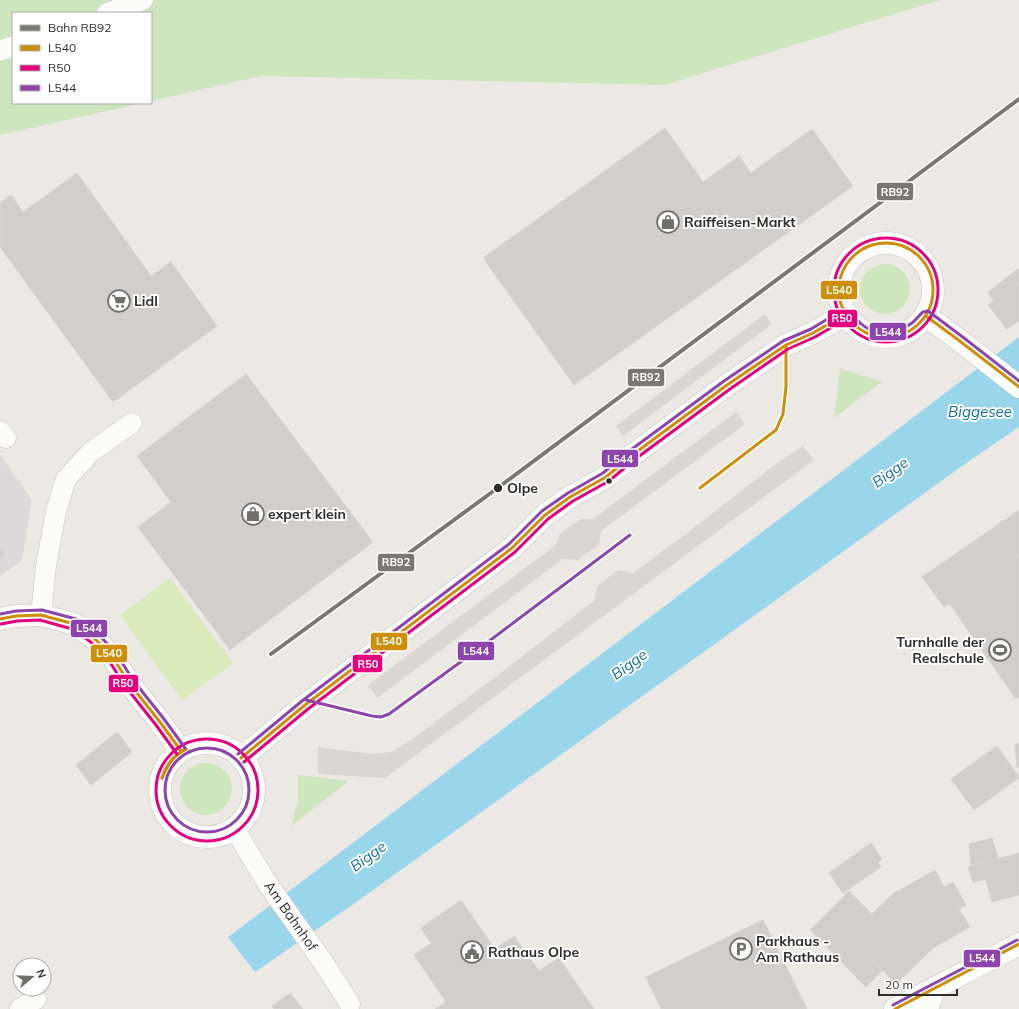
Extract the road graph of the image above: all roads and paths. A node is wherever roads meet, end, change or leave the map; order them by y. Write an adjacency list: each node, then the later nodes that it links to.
1 (143, 0): 2 (street)
2 (110, 12)
3 (12, 46): 4 (street)
4 (0, 51)
5 (846, 314): 6 (main road); 6 (main road); 12 (main road)
6 (926, 316): 7 (main road)
7 (1019, 387)
8 (132, 422): 9 (street)
9 (41, 615): 10 (main road); 11 (main road)
10 (0, 619)
11 (180, 751): 12 (main road); 13 (main road)
12 (241, 758): 13 (main road)
13 (234, 828): 16 (street, Am Bahnhof)
14 (1019, 944): 15 (main road)
15 (936, 988): 17 (main road); 18 (street)
16 (350, 1004)
17 (896, 1009)
18 (928, 1009)

